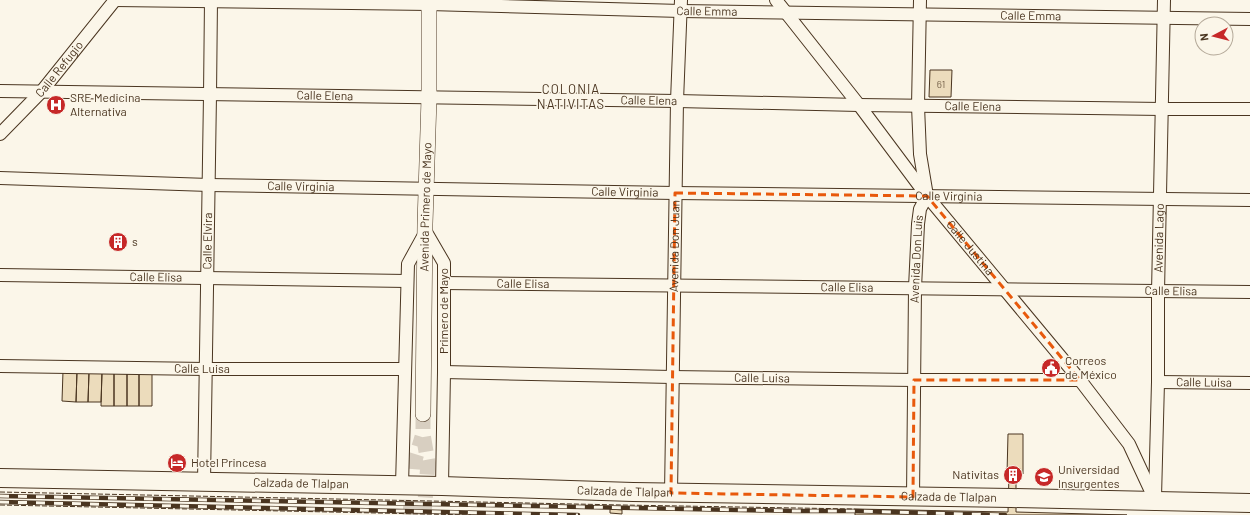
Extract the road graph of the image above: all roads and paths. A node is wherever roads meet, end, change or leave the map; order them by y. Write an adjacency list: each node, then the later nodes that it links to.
1 (115, 0): 5 (street, Calle Emma); 13 (street, Calle Refugio)
2 (776, 0): 8 (street, Calle Justina)
3 (920, 0): 9 (street)
4 (1164, 0): 10 (street, Avenida Lago)
5 (211, 1): 6 (street, Calle Emma); 14 (street, Calle Elvira)
6 (429, 2): 7 (street, Calle Emma); 15 (main road, Avenida Primero de Mayo)
7 (681, 5): 8 (street, Calle Emma); 16 (street, Avenida Don Juan)
8 (786, 12): 9 (street, Calle Emma); 17 (street, Calle Justina)
9 (920, 14): 10 (street, Calle Emma); 18 (street)
10 (1163, 18): 11 (street, Calle Emma); 20 (street, Avenida Lago)
11 (1250, 19)
12 (0, 91): 13 (street, Calle Elena)
13 (42, 91): 14 (street, Calle Elena); 21 (street, Calle Refugio)
14 (210, 95): 15 (street, Calle Elena); 23 (street, Calle Elvira)
15 (429, 98): 16 (street, Calle Elena); 24 (main road, Avenida Primero de Mayo)
16 (677, 101): 17 (street, Calle Elena); 25 (street, Avenida Don Juan)
17 (859, 105): 18 (street, Calle Elena); 26 (street, Calle Justina)
18 (918, 106): 20 (street, Calle Elena); 26 (street)
19 (1250, 108): 20 (street, Calle Elena)
20 (1162, 109): 27 (street, Avenida Lago)
21 (0, 134)
22 (0, 178): 23 (street, Calle Virginia)
23 (209, 185): 24 (street, Calle Virginia); 31 (street, Calle Elvira)
24 (426, 188): 25 (street, Calle Virginia); 29 (main road, Avenida Primero de Mayo)
25 (675, 193): 26 (street, Calle Virginia); 34 (street, Avenida Don Juan)
26 (927, 196): 27 (street, Calle Virginia); 35 (street, Avenida Don Luis); 36 (street, Calle Justina)
27 (1160, 200): 28 (street, Calle Virginia); 37 (street, Avenida Lago)
28 (1250, 200)
29 (426, 232): 32 (street); 33 (street, Primero de Mayo); 48 (main road, Avenida Primero de Mayo)
30 (0, 275): 31 (street, Calle Elisa)
31 (206, 278): 32 (street, Calle Elisa); 40 (street, Calle Elvira)
32 (407, 282): 41 (street)
33 (444, 283): 34 (street, Calle Elisa); 42 (street, Primero de Mayo)
34 (674, 286): 35 (street, Calle Elisa); 43 (street, Avenida Don Juan)
35 (915, 288): 36 (street, Calle Elisa); 44 (street, Avenida Don Luis)
36 (1005, 289): 37 (street, Calle Elisa); 45 (street, Calle Justina)
37 (1158, 292): 38 (street, Calle Elisa); 46 (street, Avenida Lago)
38 (1250, 292)
39 (0, 366): 40 (street, Calle Luisa)
40 (205, 369): 41 (street, Calle Luisa); 50 (street, Calle Elvira)
41 (405, 369): 51 (street)
42 (444, 372): 43 (street, Calle Luisa); 52 (street, Primero de Mayo)
43 (672, 377): 44 (street, Calle Luisa); 53 (street, Avenida Don Juan)
44 (914, 380): 45 (street, Calle Luisa); 54 (street, Avenida Don Luis)
45 (1080, 380): 55 (street, Calle Justina)
46 (1158, 382): 47 (street, Calle Luisa); 55 (street, Avenida Lago)
47 (1250, 383)
48 (423, 414)
49 (0, 478): 50 (highway, Calzada de Tlalpan)
50 (204, 482): 51 (highway, Calzada de Tlalpan)
51 (402, 485): 52 (highway, Calzada de Tlalpan)
52 (442, 486): 53 (highway, Calzada de Tlalpan)
53 (671, 492): 54 (highway, Calzada de Tlalpan)
54 (913, 497): 55 (highway, Calzada de Tlalpan)
55 (1155, 500): 56 (highway, Calzada de Tlalpan)
56 (1250, 503)

